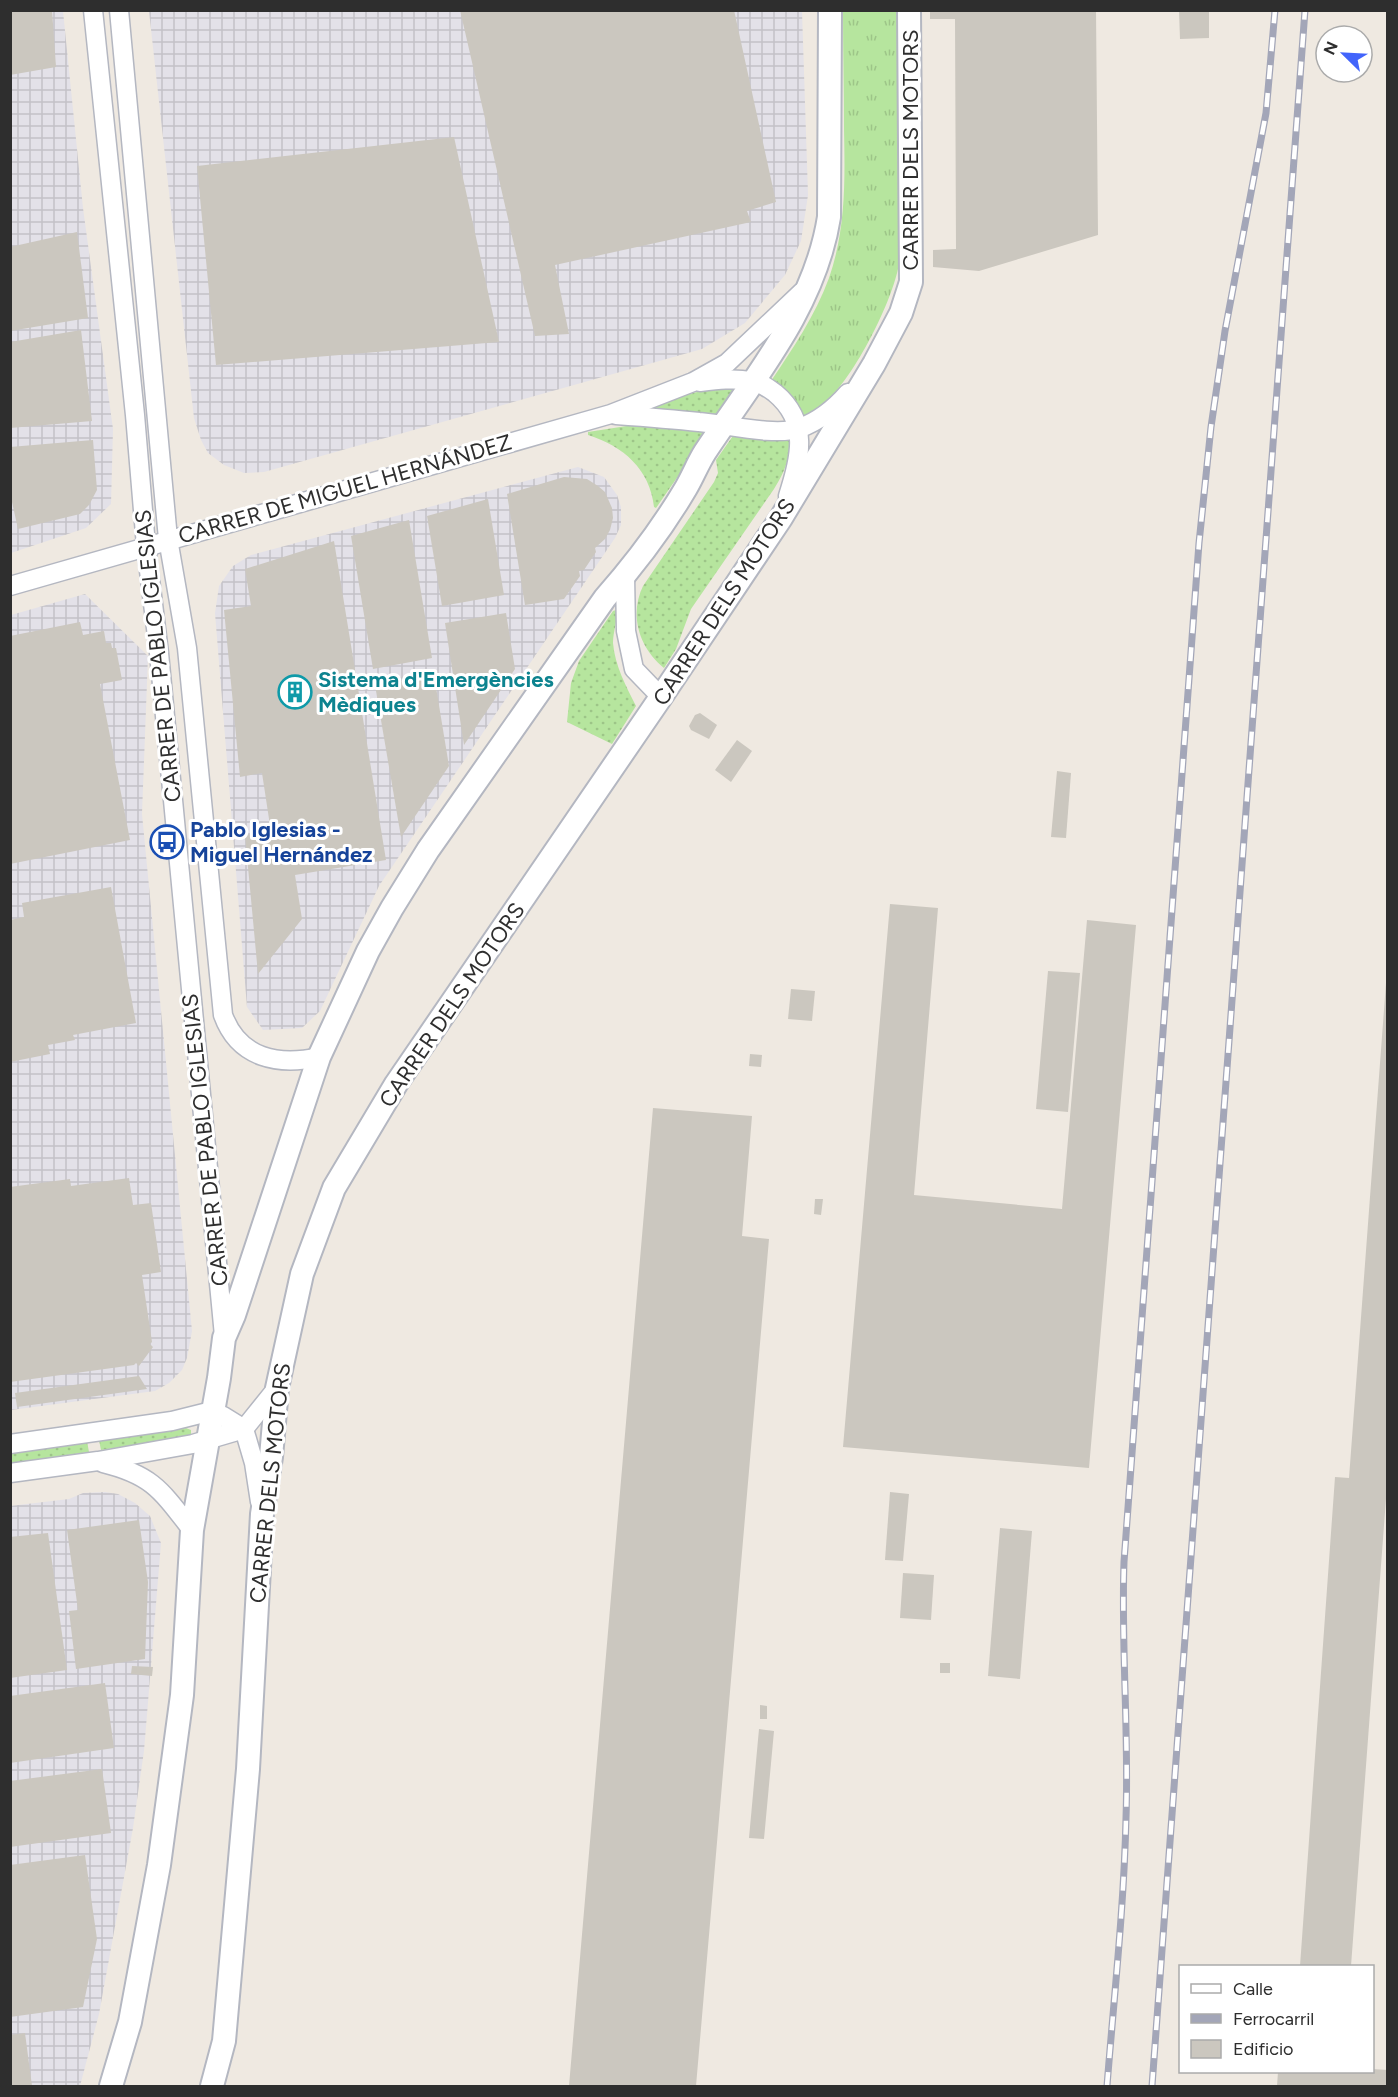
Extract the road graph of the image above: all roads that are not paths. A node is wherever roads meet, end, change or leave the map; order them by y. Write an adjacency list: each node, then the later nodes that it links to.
1 (93, 10): 14 (street, CARRER DE PABLO IGLESIAS)
2 (119, 10): 13 (street, CARRER DE PABLO IGLESIAS)
3 (830, 10): 5 (street)
4 (909, 10): 6 (street, CARRER DELS MOTORS)
5 (810, 285): 7 (street); 8 (street, CARRER DE MIGUEL HERNÁNDEZ)
6 (874, 364): 11 (street, CARRER DE MIGUEL HERNÁNDEZ); 12 (street, CARRER DELS MOTORS)
7 (753, 381): 8 (street, CARRER DE MIGUEL HERNÁNDEZ); 10 (street); 11 (street, CARRER DE MIGUEL HERNÁNDEZ)
8 (693, 382): 9 (street, CARRER DE MIGUEL HERNÁNDEZ)
9 (611, 414): 10 (street, CARRER DE MIGUEL HERNÁNDEZ); 13 (street, CARRER DE MIGUEL HERNÁNDEZ)
10 (723, 425): 11 (street, CARRER DE MIGUEL HERNÁNDEZ); 15 (street)
11 (799, 429): 12 (street)
12 (780, 518): 17 (street, CARRER DELS MOTORS)
13 (168, 539): 14 (street, CARRER DE MIGUEL HERNÁNDEZ); 18 (street, CARRER DE PABLO IGLESIAS)
14 (146, 546): 16 (street, CARRER DE MIGUEL HERNÁNDEZ); 19 (street, CARRER DE PABLO IGLESIAS)
15 (625, 575): 17 (street); 18 (street)
16 (10, 586)
17 (661, 697): 20 (street, CARRER DELS MOTORS)
18 (319, 1057): 19 (street)
19 (224, 1338): 21 (street)
20 (276, 1388): 22 (street); 27 (street, CARRER DELS MOTORS)
21 (212, 1410): 22 (street); 23 (street); 24 (street)
22 (244, 1430): 23 (street); 27 (street)
23 (207, 1440): 25 (street); 28 (street)
24 (10, 1444)
25 (98, 1461): 26 (street); 28 (street)
26 (10, 1473)
27 (262, 1514): 30 (street, CARRER DELS MOTORS)
28 (192, 1530): 29 (street)
29 (111, 2086)
30 (212, 2086)

